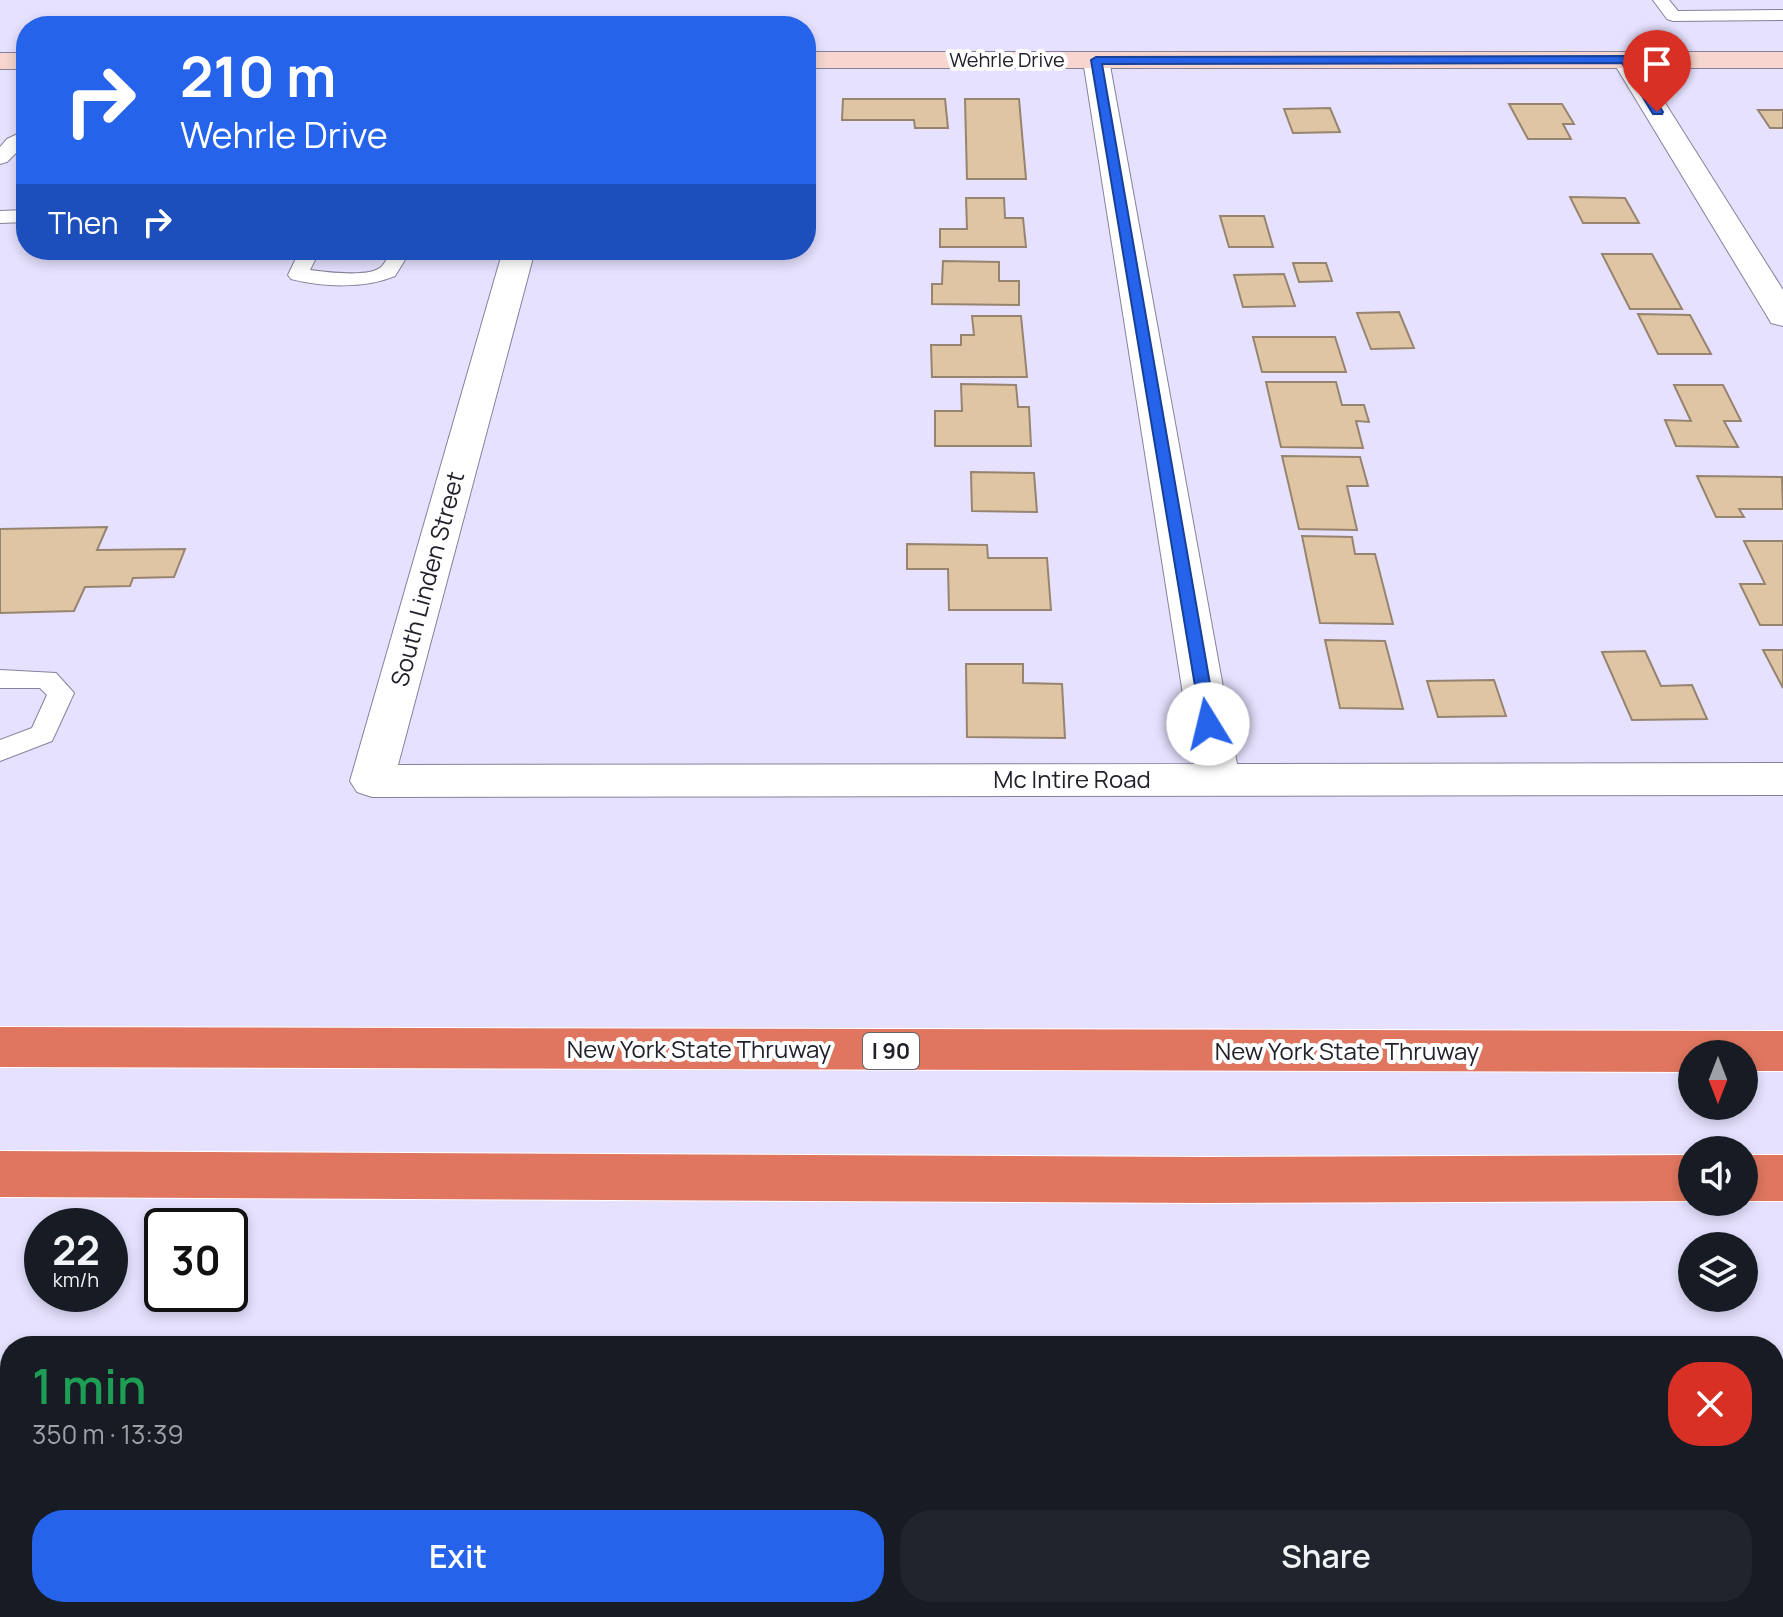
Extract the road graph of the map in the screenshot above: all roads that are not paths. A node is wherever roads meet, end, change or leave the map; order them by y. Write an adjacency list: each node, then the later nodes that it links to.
1 (1661, 0): 2 (lane)
2 (1783, 15)
3 (816, 60): 4 (street, Wehrle Drive)
4 (1096, 60): 5 (street, Wehrle Drive); 16 (street)
5 (1625, 60): 6 (street, Wehrle Drive); 12 (street)
6 (1783, 60)
7 (16, 141): 8 (lane)
8 (0, 158)
9 (305, 260): 10 (lane)
10 (396, 260)
11 (516, 260): 17 (street, South Linden Street)
12 (1783, 316)
13 (0, 679): 14 (lane)
14 (0, 751)
15 (1783, 779): 16 (street, Mc Intire Road)
16 (1218, 780): 17 (street, Mc Intire Road)
17 (505, 781)
18 (0, 1047): 19 (highway, New York State Thruway / I 90)
19 (1783, 1051)
20 (0, 1174): 21 (highway)
21 (1678, 1178)
22 (1758, 1178): 23 (highway)
23 (1783, 1178)

